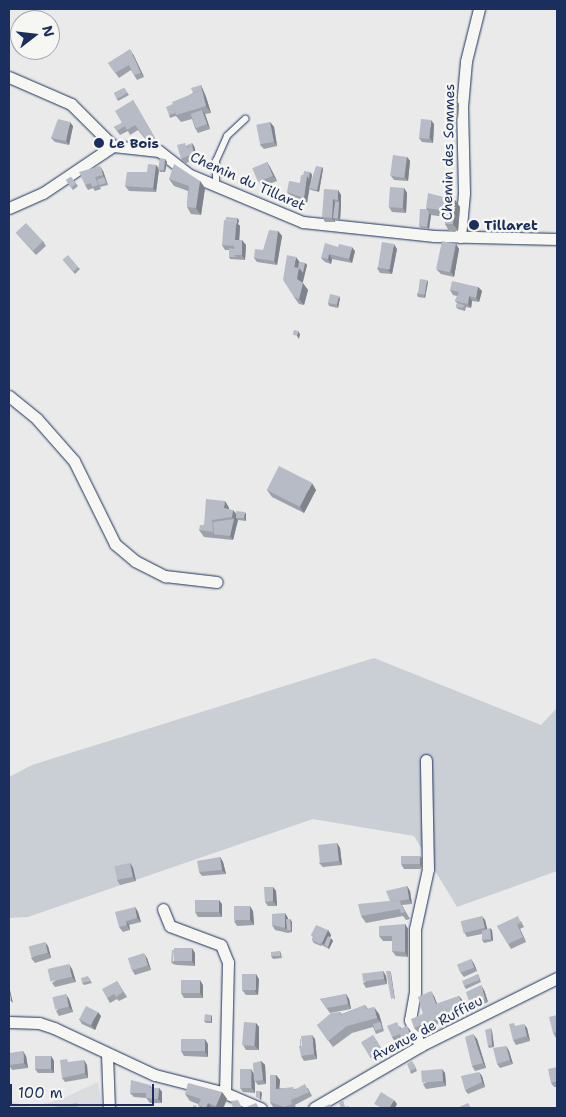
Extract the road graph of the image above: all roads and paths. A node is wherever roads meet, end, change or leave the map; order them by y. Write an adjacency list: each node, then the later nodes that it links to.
1 (479, 9): 7 (street, Chemin des Sommes)
2 (9, 77): 4 (street)
3 (245, 119): 5 (lane)
4 (113, 146): 5 (street, Chemin du Tillaret); 6 (street)
5 (216, 185): 7 (street, Chemin du Tillaret)
6 (9, 208)
7 (460, 237): 8 (street, Chemin du Tillaret)
8 (557, 239)
9 (9, 396): 10 (street)
10 (217, 582)
11 (426, 760): 15 (street)
12 (163, 909): 17 (street)
13 (557, 978): 15 (street, Avenue de Ruffieu)
14 (9, 1022): 16 (street)
15 (420, 1046): 20 (street, Avenue de Ruffieu)
16 (107, 1054): 17 (street); 18 (street)
17 (225, 1093): 19 (street)
18 (110, 1108)
19 (261, 1108)
20 (314, 1108)

